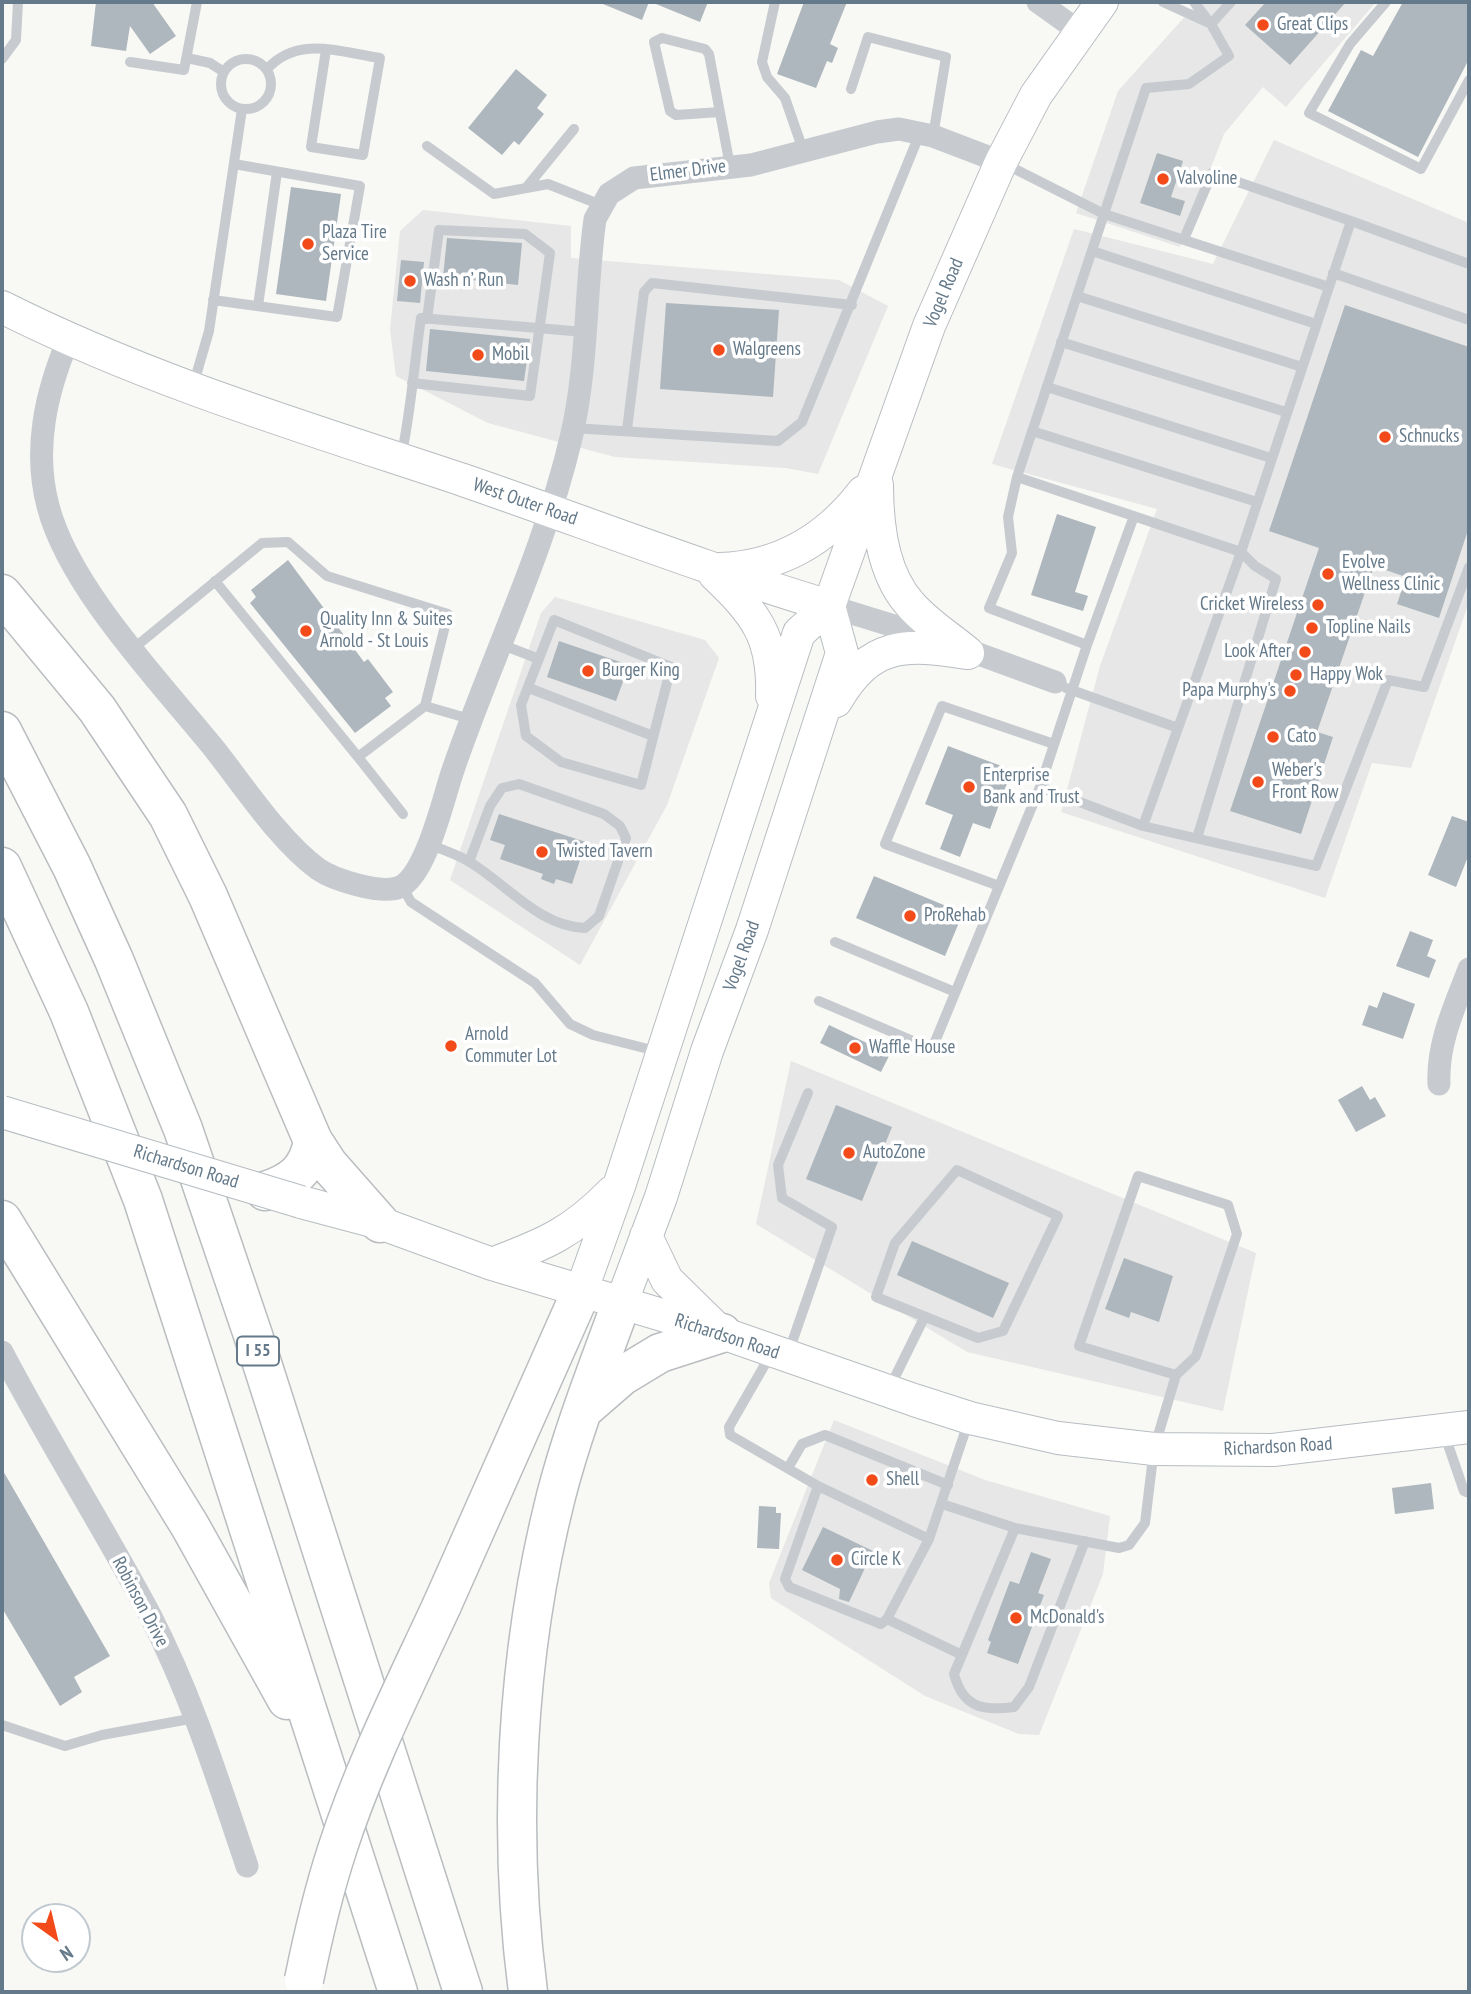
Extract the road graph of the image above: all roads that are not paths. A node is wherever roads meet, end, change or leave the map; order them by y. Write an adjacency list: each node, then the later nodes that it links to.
1 (19, 2): 13 (lane)
2 (197, 2): 14 (lane)
3 (775, 2): 25 (lane)
4 (1038, 2): 11 (street)
5 (1102, 2): 11 (main road, Vogel Road)
6 (1163, 2): 10 (lane)
7 (1194, 2): 10 (lane)
8 (1231, 2): 10 (lane)
9 (1386, 2): 18 (lane)
10 (1211, 24): 32 (lane)
11 (1080, 32): 26 (main road, Vogel Road)
12 (326, 50): 12 (lane); 16 (lane)
13 (2, 58)
14 (187, 58): 15 (lane); 17 (lane)
15 (130, 62)
16 (267, 69): 17 (lane); 20 (lane)
17 (224, 72): 20 (lane)
18 (1469, 80)
19 (851, 89): 23 (lane)
20 (242, 109): 27 (lane)
21 (720, 111): 21 (lane); 28 (lane)
22 (574, 129): 30 (lane)
23 (926, 134): 25 (street, Elmer Drive); 26 (street, Elmer Drive); 41 (lane)
24 (427, 146): 30 (lane)
25 (803, 150): 28 (street, Elmer Drive)
26 (1001, 162): 32 (lane); 61 (main road, Vogel Road)
27 (234, 164): 29 (lane); 40 (lane)
28 (730, 166): 31 (street, Elmer Drive)
29 (277, 172): 42 (lane); 42 (lane)
30 (526, 188): 31 (lane)
31 (601, 205): 48 (street)
32 (1104, 214): 34 (lane); 35 (lane)
33 (1352, 221): 34 (lane); 36 (lane); 37 (lane)
34 (1184, 239): 38 (lane)
35 (1091, 251): 39 (lane); 46 (lane)
36 (1469, 264)
37 (1334, 273): 38 (lane); 45 (lane)
38 (1329, 287): 46 (lane)
39 (1077, 296): 50 (lane); 51 (lane)
40 (213, 300): 42 (lane); 54 (lane)
41 (852, 305): 57 (lane); 57 (lane)
42 (258, 306)
43 (2, 307): 49 (main road, West Outer Road)
44 (426, 319): 47 (lane); 47 (lane); 52 (lane)
45 (1469, 320)
46 (1316, 324): 51 (lane)
47 (542, 329): 48 (lane); 52 (lane)
48 (584, 332): 56 (street)
49 (68, 340): 54 (main road, West Outer Road); 74 (street)
50 (1061, 342): 53 (lane); 55 (lane)
51 (1302, 367): 55 (lane)
52 (412, 383): 60 (lane)
53 (1047, 387): 58 (lane); 59 (lane)
54 (192, 389): 60 (main road, West Outer Road)
55 (1286, 412): 59 (lane)
56 (573, 428): 57 (lane); 64 (street)
57 (627, 430)
58 (1032, 431): 62 (lane); 63 (lane)
59 (1271, 458): 63 (lane)
60 (400, 459): 64 (main road, West Outer Road)
61 (877, 471): 68 (main road); 71 (main road, Vogel Road); 75 (main road)
62 (1017, 477): 65 (lane); 73 (lane)
63 (1257, 502): 66 (lane)
64 (550, 510): 68 (main road, West Outer Road); 72 (street)
65 (1134, 516): 66 (lane); 73 (lane)
66 (1241, 552): 82 (lane); 91 (lane)
67 (1469, 567): 91 (lane)
68 (709, 569): 71 (main road, West Outer Road); 81 (main road)
69 (215, 581): 74 (lane); 79 (lane); 87 (lane)
70 (2, 594): 105 (highway)
71 (829, 606): 75 (street, West Outer Road); 81 (main road, Vogel Road); 85 (main road, Vogel Road)
72 (500, 644): 76 (lane); 80 (street)
73 (1087, 645): 77 (lane)
74 (134, 648): 95 (street)
75 (968, 653): 77 (street, West Outer Road); 85 (main road)
76 (539, 659): 78 (lane); 84 (lane)
77 (1063, 687): 82 (lane); 86 (lane)
78 (529, 688): 84 (lane); 84 (lane)
79 (425, 706): 80 (lane); 87 (lane)
80 (470, 719): 92 (street)
81 (769, 725): 101 (main road, Vogel Road)
82 (1178, 728): 90 (lane)
83 (2, 731): 140 (highway, I 55)
84 (653, 736)
85 (813, 742): 110 (main road, Vogel Road)
86 (1054, 744): 88 (lane); 96 (lane)
87 (358, 757): 89 (lane)
88 (1040, 787): 90 (lane); 96 (lane)
89 (403, 814)
90 (1143, 826): 91 (lane)
91 (1197, 838)
92 (428, 844): 93 (lane); 95 (street)
93 (469, 862): 93 (lane)
94 (2, 867): 136 (highway)
95 (402, 886): 101 (lane)
96 (999, 886): 99 (lane)
97 (835, 942): 99 (lane)
98 (1469, 969): 102 (street)
99 (956, 992): 100 (lane)
100 (819, 1001)
101 (661, 1052): 106 (main road, Vogel Road)
102 (1439, 1084)
103 (808, 1093): 117 (lane)
104 (2, 1112): 107 (main road, Richardson Road, bridge)
105 (313, 1141): 107 (highway); 109 (highway)
106 (620, 1183): 111 (main road); 112 (main road, Vogel Road)
107 (286, 1191): 109 (main road, Richardson Road)
108 (2, 1220): 136 (highway)
109 (380, 1223): 111 (main road, Richardson Road)
110 (646, 1236): 113 (main road, Vogel Road); 115 (main road)
111 (492, 1264): 112 (main road, Richardson Road)
112 (581, 1292): 113 (main road, Richardson Road); 138 (highway, bridge)
113 (621, 1304): 115 (main road, Richardson Road); 120 (highway)
114 (924, 1318): 114 (lane); 119 (lane)
115 (722, 1333): 117 (main road, Richardson Road); 120 (highway)
116 (2, 1352): 134 (street, Robinson Drive)
117 (780, 1354): 119 (main road, Richardson Road); 124 (lane)
118 (1177, 1375): 118 (lane); 123 (lane)
119 (888, 1391): 121 (main road, Richardson Road)
120 (582, 1411): 141 (highway)
121 (970, 1418): 123 (main road, Richardson Road); 125 (lane)
122 (1456, 1428): 123 (main road, Richardson Road); 127 (lane)
123 (1154, 1449): 131 (lane)
124 (788, 1468): 125 (lane); 126 (lane)
125 (948, 1485): 128 (lane)
126 (818, 1486): 130 (lane); 132 (lane)
127 (1469, 1493)
128 (942, 1504): 129 (lane); 130 (lane)
129 (1015, 1528): 131 (lane); 133 (lane)
130 (929, 1539): 132 (lane)
131 (1085, 1541): 133 (lane)
132 (887, 1619): 133 (lane)
133 (962, 1655)
134 (198, 1717): 135 (lane); 137 (street, Robinson Drive)
135 (2, 1725)
136 (329, 1776): 139 (highway)
137 (247, 1866)
138 (303, 1986)
139 (397, 1992)
140 (463, 1992)
141 (528, 1992)

